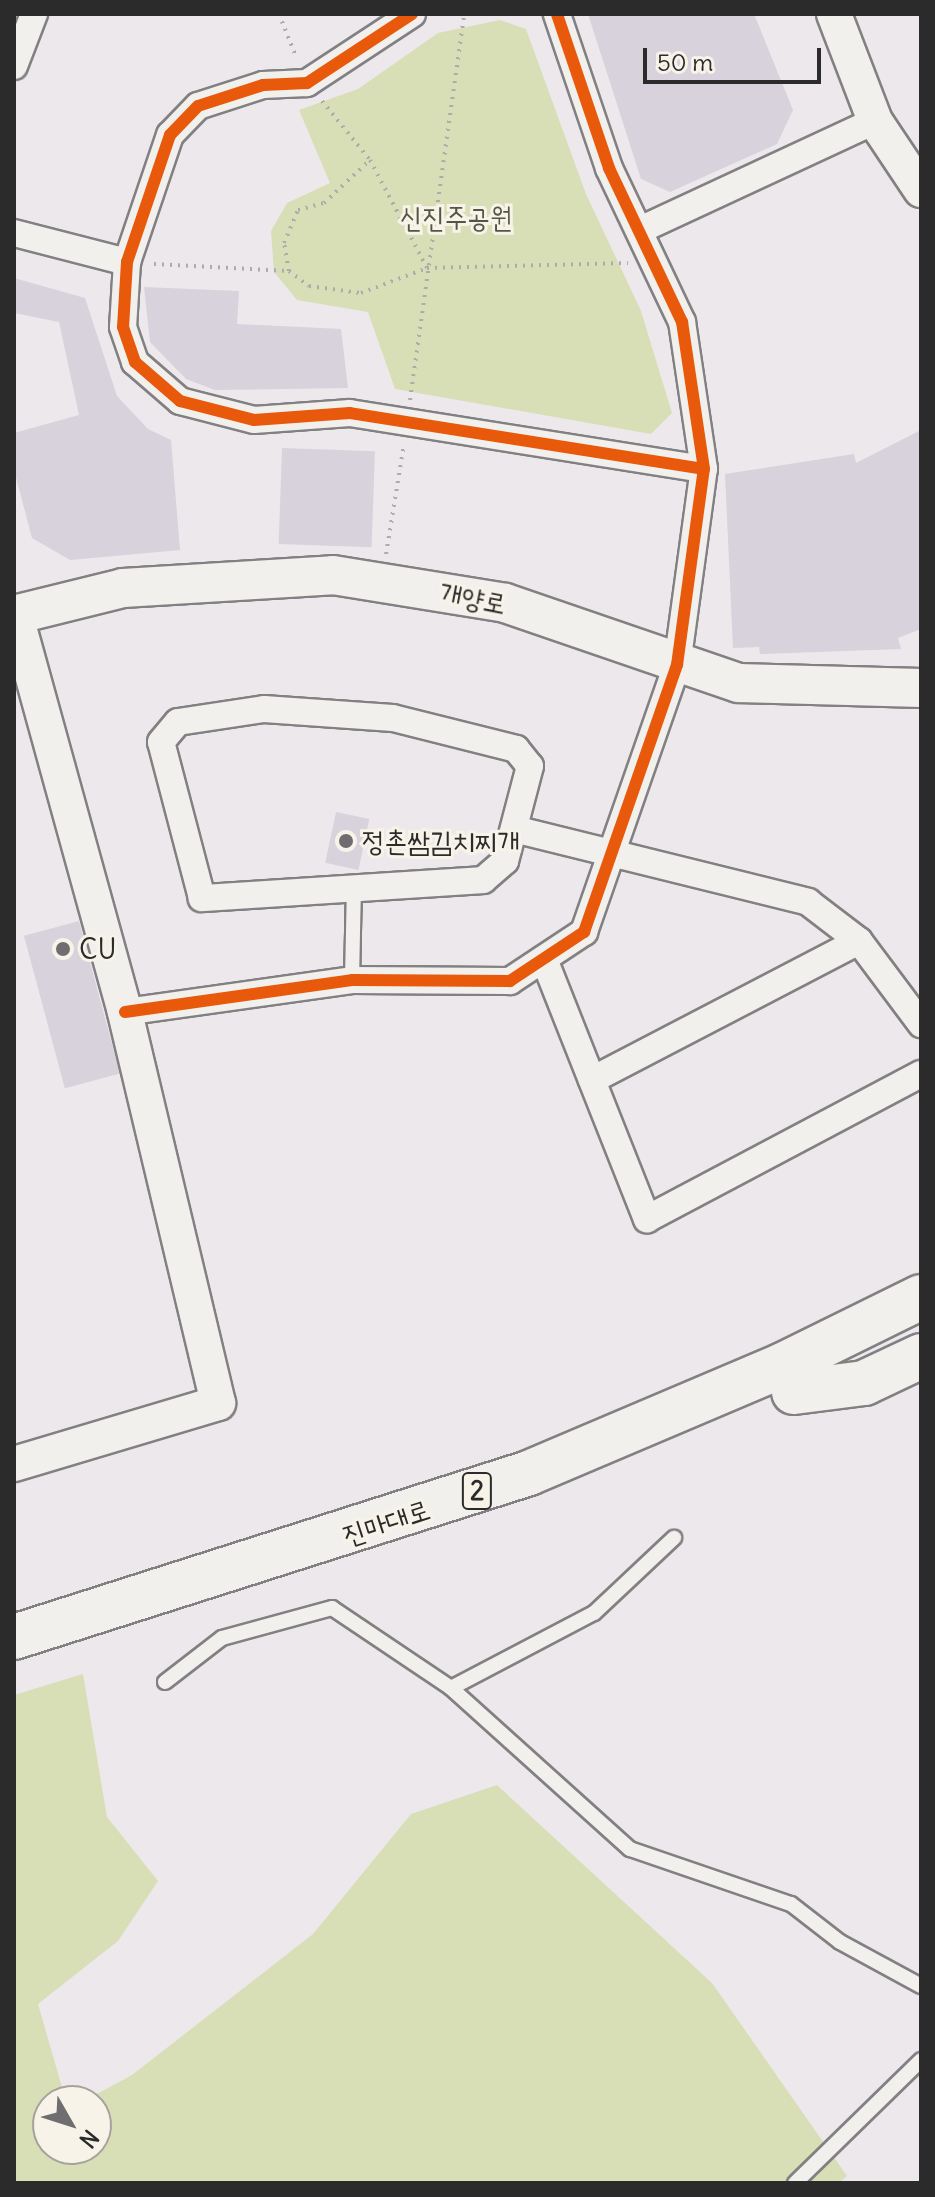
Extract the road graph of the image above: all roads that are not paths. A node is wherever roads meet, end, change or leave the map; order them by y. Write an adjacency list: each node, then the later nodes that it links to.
1 (34, 14): 5 (street)
2 (412, 14): 10 (street)
3 (557, 14): 8 (street)
4 (834, 14): 6 (street)
5 (14, 66)
6 (875, 121): 7 (street); 8 (street)
7 (921, 190)
8 (642, 229): 11 (street)
9 (14, 233): 10 (street)
10 (127, 262): 11 (street)
11 (704, 469): 13 (street)
12 (15, 613): 13 (main road, 개양로); 21 (street)
13 (677, 665): 14 (main road, 개양로); 16 (street)
14 (921, 688)
15 (518, 830): 16 (street); 17 (street); 17 (street)
16 (614, 848): 18 (street); 19 (street)
17 (354, 888): 20 (lane)
18 (859, 941): 22 (street); 24 (street)
19 (544, 959): 20 (street); 24 (street)
20 (352, 980): 21 (street)
21 (125, 1012): 31 (street)
22 (921, 1024)
23 (921, 1074): 24 (street)
24 (592, 1080)
25 (921, 1267): 30 (highway)
26 (921, 1297): 30 (highway, 진마대로 / 2)
27 (921, 1331): 29 (highway, 진마대로 / 2)
28 (921, 1356): 29 (highway)
29 (794, 1392): 34 (highway, 진마대로 / 2)
30 (667, 1417): 33 (highway, 진마대로 / 2)
31 (14, 1464)
32 (674, 1538): 36 (lane)
33 (14, 1637)
34 (14, 1669)
35 (165, 1682): 36 (lane)
36 (451, 1688): 37 (lane)
37 (921, 1986)
38 (921, 2060): 39 (lane)
39 (795, 2183)

